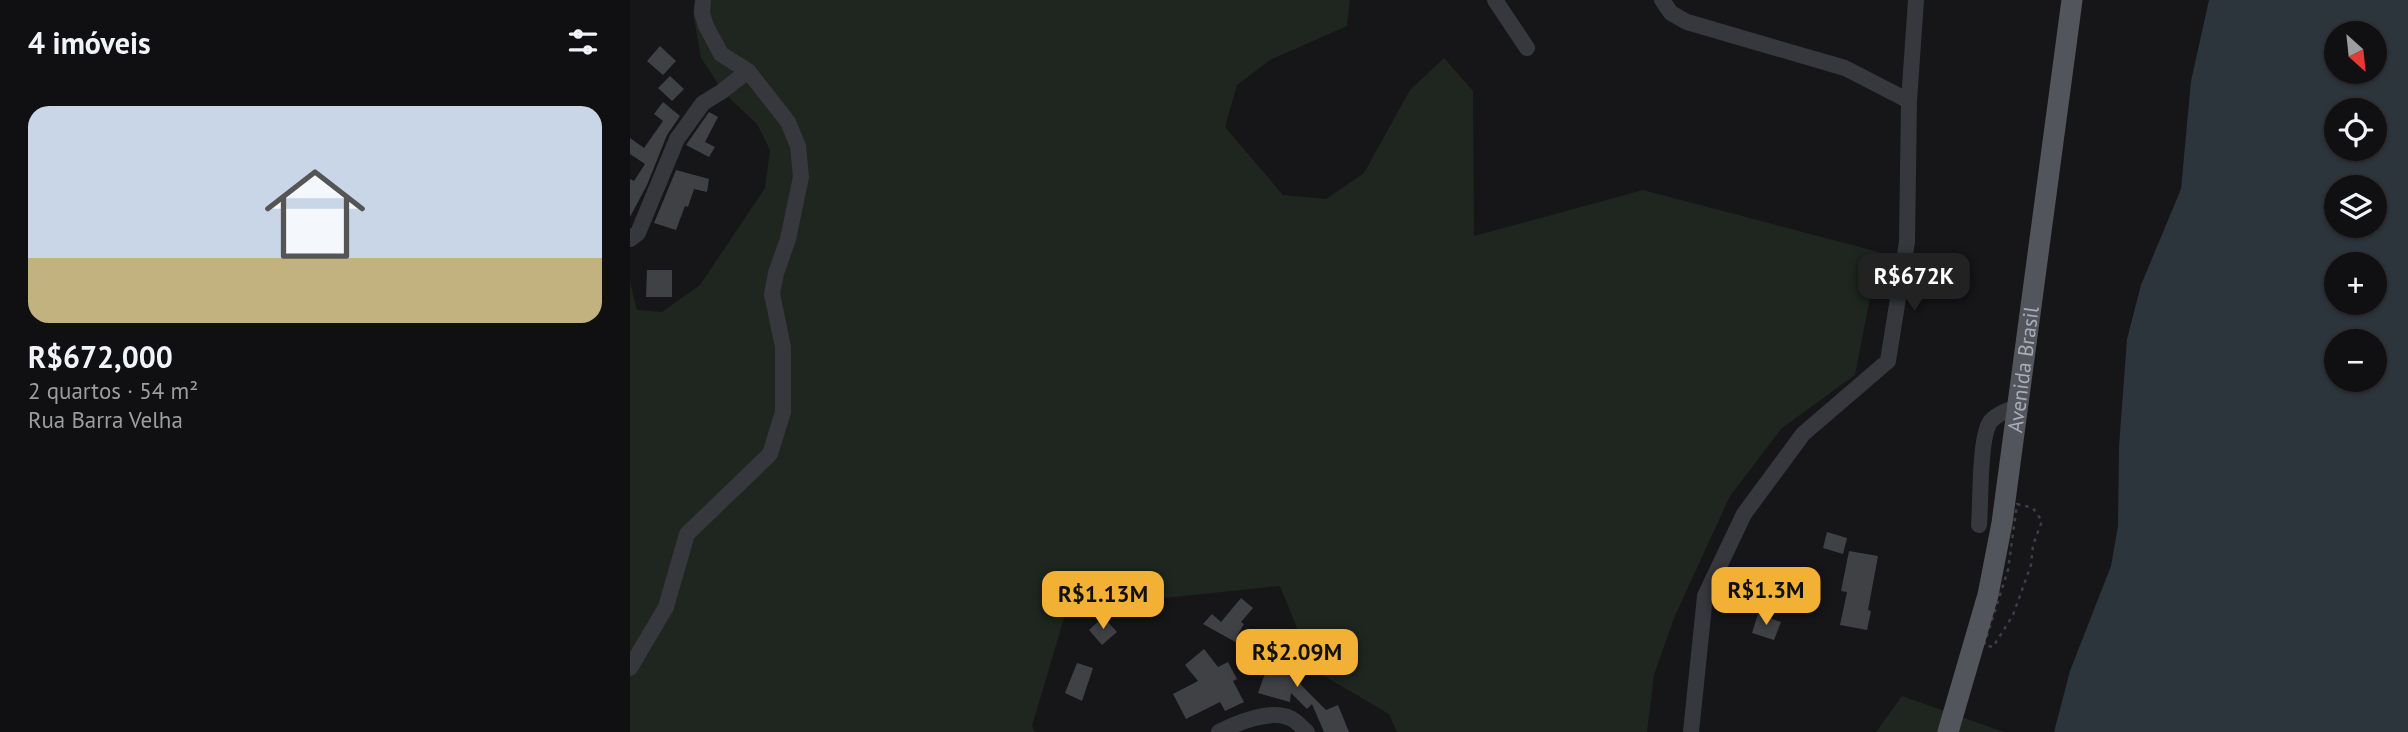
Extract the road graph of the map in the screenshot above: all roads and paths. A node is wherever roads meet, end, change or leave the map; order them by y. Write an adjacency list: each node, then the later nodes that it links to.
1 (703, 0): 7 (street)
2 (1495, 0): 6 (street)
3 (1662, 0): 8 (street)
4 (1916, 0): 8 (street)
5 (2072, 0): 10 (main road, Avenida Brasil)
6 (1527, 48)
7 (748, 71): 9 (street); 14 (street)
8 (1909, 101): 17 (street)
9 (630, 239)
10 (2018, 406): 12 (street); 18 (main road, Avenida Brasil)
11 (2017, 505): 13 (path)
12 (1979, 525)
13 (1984, 645)
14 (630, 668)
15 (1219, 732): 16 (street)
16 (1307, 732)
17 (1691, 732)
18 (1948, 732)

